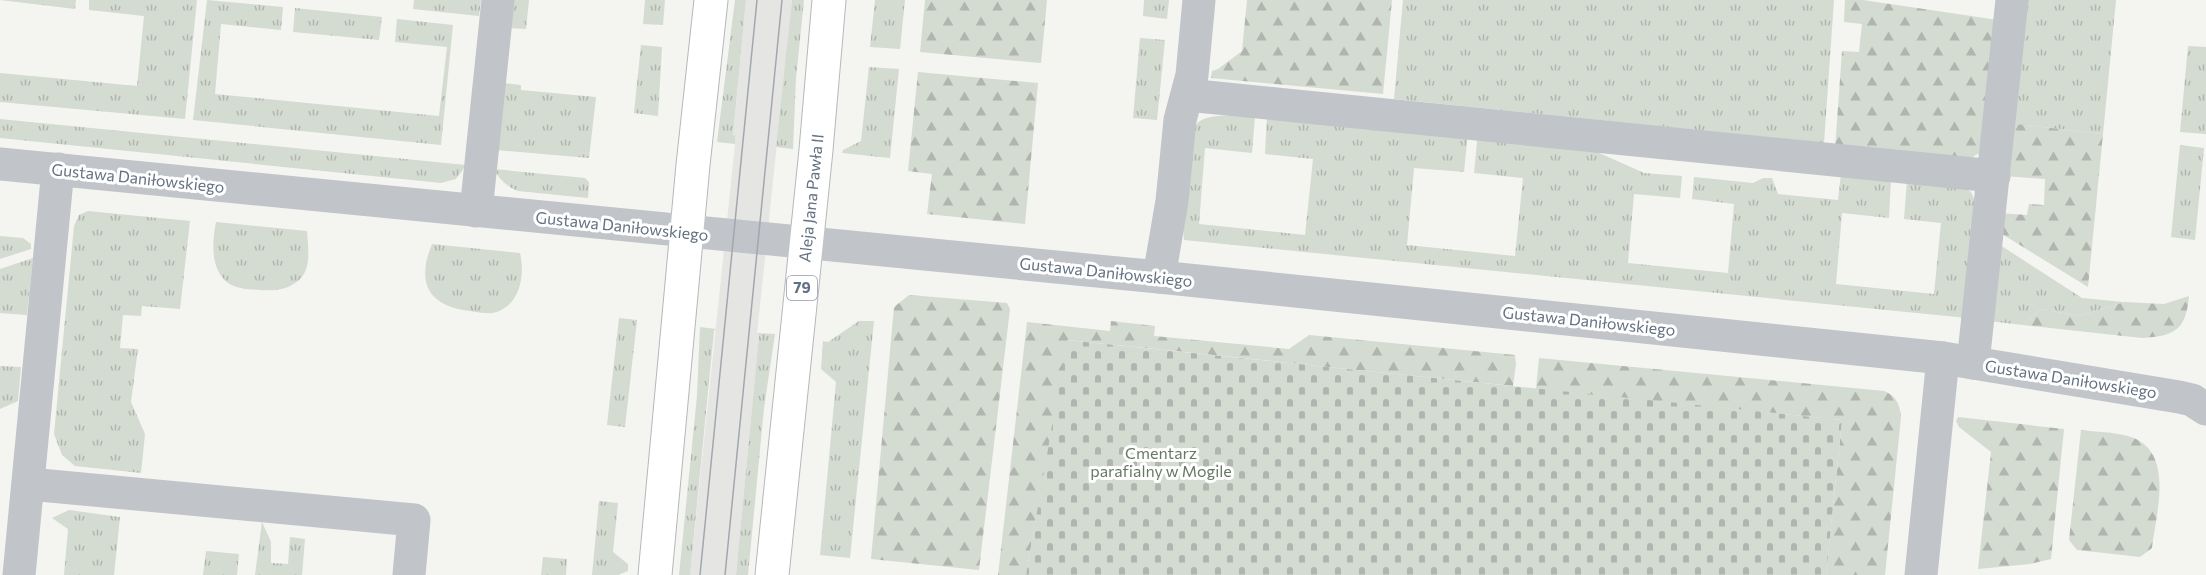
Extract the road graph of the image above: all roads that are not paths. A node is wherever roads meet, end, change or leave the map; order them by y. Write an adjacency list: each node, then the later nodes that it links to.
1 (498, 0): 10 (street)
2 (711, 0): 11 (main road)
3 (829, 0): 12 (main road, Aleja Jana Pawła II / 79)
4 (1199, 0): 6 (street)
5 (2012, 0): 9 (street)
6 (1187, 95): 9 (street); 13 (street)
7 (0, 164): 8 (street, Gustawa Daniłowskiego)
8 (58, 170): 10 (street, Gustawa Daniłowskiego); 16 (street)
9 (1994, 176): 14 (street)
10 (476, 211): 11 (street, Gustawa Daniłowskiego)
11 (686, 232): 12 (street, Gustawa Daniłowskiego); 19 (main road)
12 (806, 244): 13 (street, Gustawa Daniłowskiego); 20 (main road, Aleja Jana Pawła II / 79)
13 (1159, 277): 14 (street, Gustawa Daniłowskiego)
14 (1958, 360): 15 (street, Gustawa Daniłowskiego); 21 (street)
15 (2206, 409)
16 (29, 484): 17 (street); 18 (street)
17 (19, 575)
18 (409, 575)
19 (655, 575)
20 (772, 575)
21 (1921, 575)

